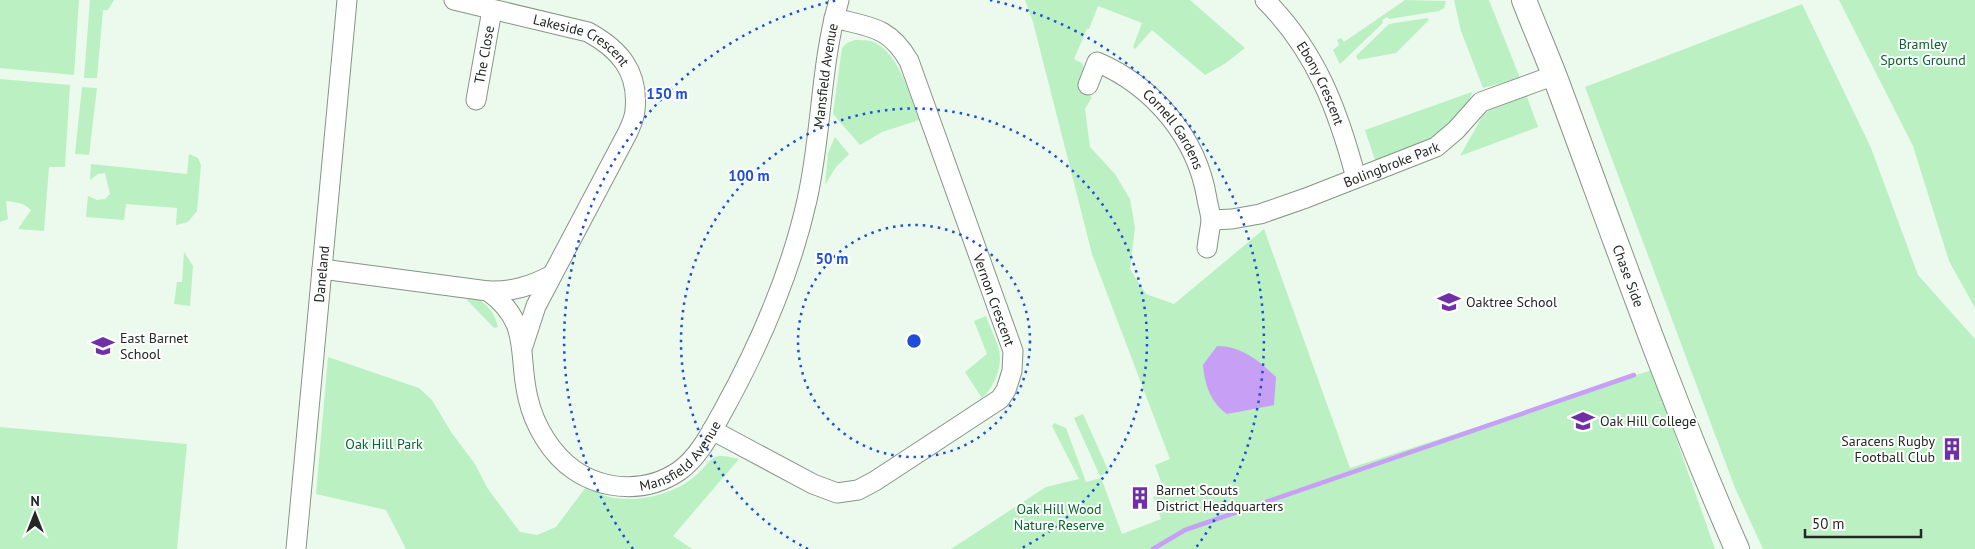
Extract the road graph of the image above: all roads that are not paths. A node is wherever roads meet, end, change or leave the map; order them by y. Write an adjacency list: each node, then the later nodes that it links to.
1 (347, 0): 13 (street, Daneland)
2 (454, 0): 6 (street, Lakeside Crescent)
3 (1265, 0): 10 (street, Ebony Crescent)
4 (1524, 0): 7 (main road, Chase Side)
5 (836, 9): 17 (street, Mansfield Avenue); 17 (street, Vernon Crescent)
6 (492, 10): 9 (street, The Close); 14 (street, Lakeside Crescent)
7 (1554, 75): 10 (street, Bolingbroke Park); 19 (main road, Chase Side)
8 (1088, 85): 11 (street, Cornell Gardens)
9 (476, 100)
10 (1356, 178): 11 (street, Bolingbroke Park)
11 (1211, 220): 12 (street, Cornell Gardens)
12 (1208, 248)
13 (322, 269): 15 (street); 18 (street, Daneland)
14 (552, 275): 15 (street); 16 (street, Lakeside Crescent)
15 (488, 290): 16 (street, Mansfield Avenue)
16 (523, 346): 17 (street, Mansfield Avenue)
17 (712, 430)
18 (296, 549)
19 (1738, 549)

